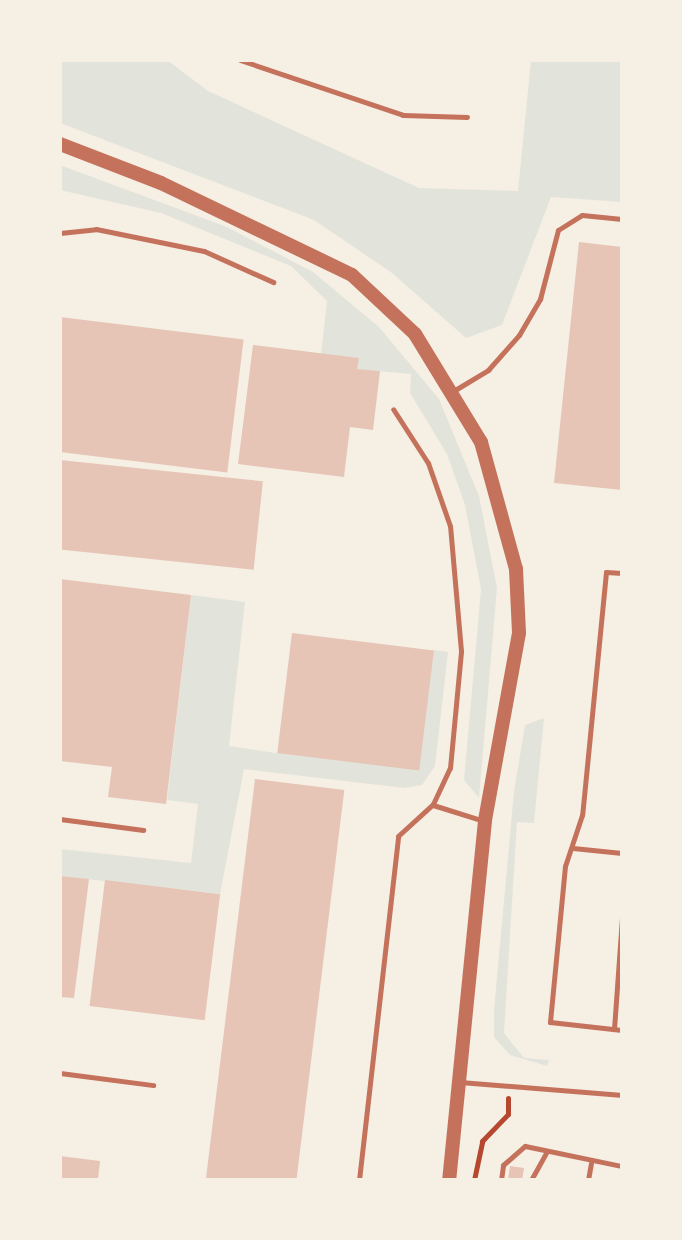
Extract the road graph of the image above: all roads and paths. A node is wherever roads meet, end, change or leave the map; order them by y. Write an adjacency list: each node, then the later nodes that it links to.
1 (240, 60): 2 (lane)
2 (467, 117)
3 (60, 144): 7 (street)
4 (622, 219): 7 (lane)
5 (60, 233): 6 (lane)
6 (273, 282)
7 (455, 390): 12 (street)
8 (393, 409): 10 (lane)
9 (622, 573): 14 (lane)
10 (433, 804): 12 (lane); 27 (lane)
11 (60, 819): 13 (lane)
12 (485, 821): 20 (street)
13 (143, 830)
14 (573, 848): 15 (lane); 17 (lane)
15 (622, 853)
16 (622, 917): 17 (lane)
17 (614, 1029): 18 (lane)
18 (622, 1030)
19 (60, 1073): 21 (lane)
20 (458, 1082): 22 (lane); 28 (street)
21 (153, 1085)
22 (508, 1085): 23 (lane); 29 (path)
23 (622, 1095)
24 (547, 1150): 25 (lane); 30 (lane); 31 (lane)
25 (591, 1163): 26 (lane); 32 (lane)
26 (622, 1166)
27 (359, 1180)
28 (449, 1180)
29 (474, 1180)
30 (501, 1180)
31 (531, 1180)
32 (588, 1180)

